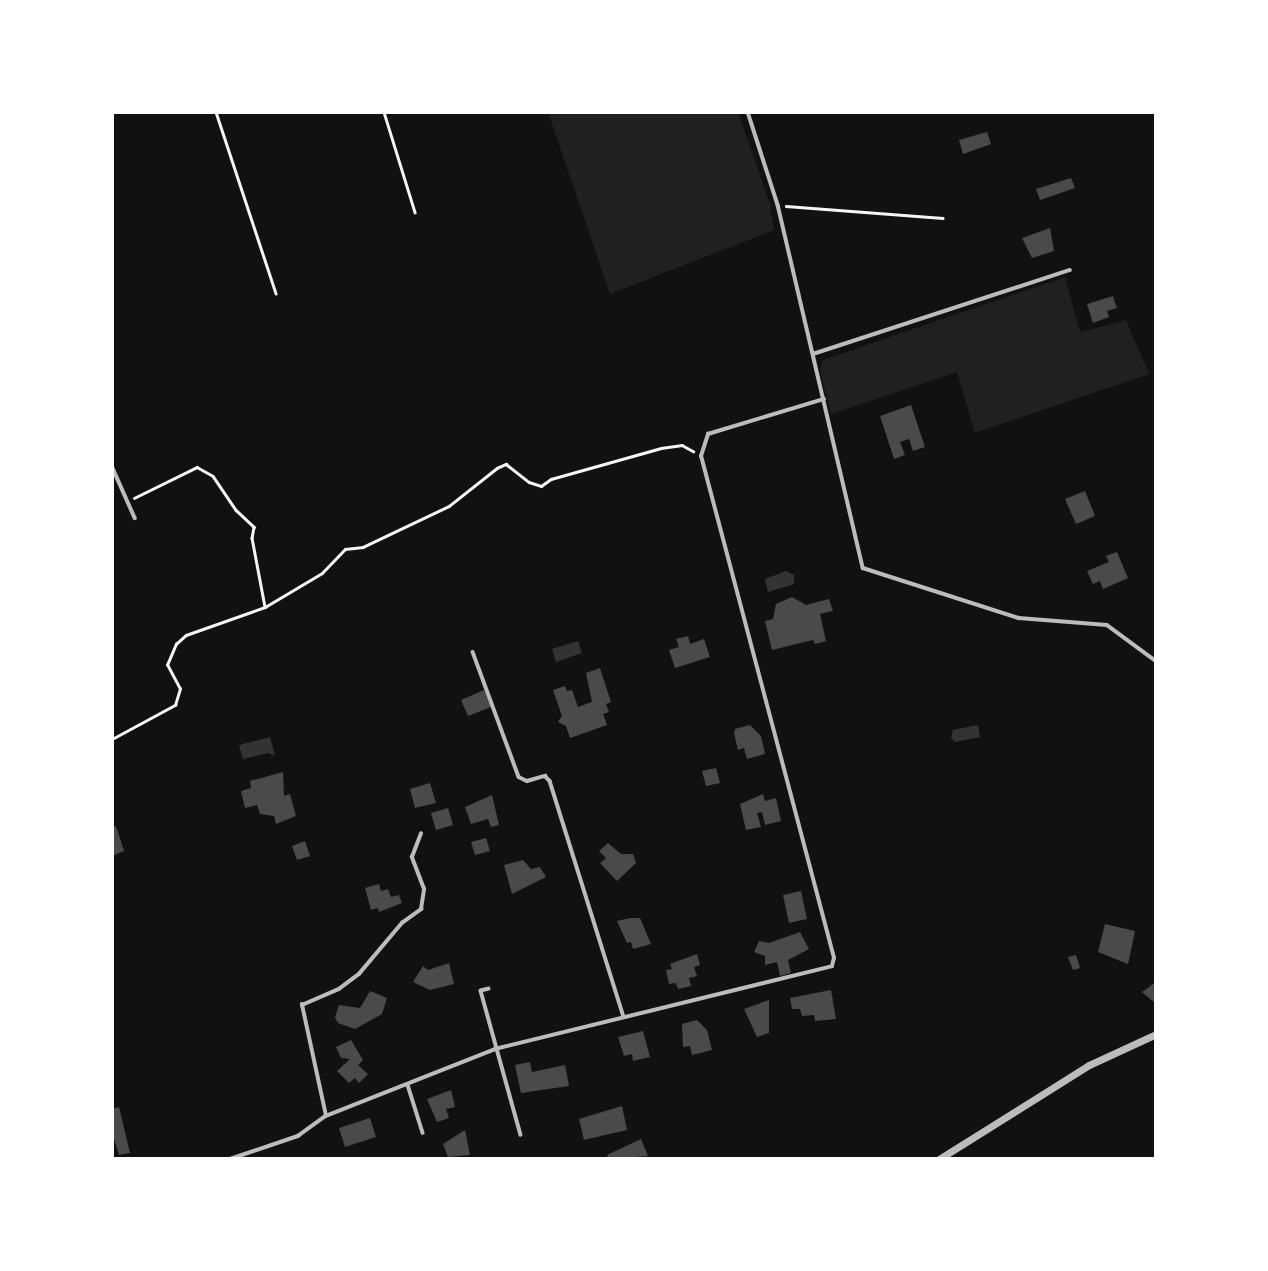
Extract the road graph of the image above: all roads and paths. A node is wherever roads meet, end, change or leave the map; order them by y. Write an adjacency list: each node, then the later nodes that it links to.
1 (216, 112): 8 (path)
2 (384, 112): 5 (path)
3 (748, 112): 4 (lane)
4 (778, 205): 6 (path); 9 (lane)
5 (415, 212)
6 (943, 218)
7 (1070, 270): 9 (lane)
8 (276, 293)
9 (813, 354): 10 (lane)
10 (824, 399): 11 (lane); 17 (lane)
11 (701, 456): 15 (path); 21 (lane)
12 (112, 466): 13 (lane)
13 (128, 501): 14 (lane); 15 (path)
14 (135, 518)
15 (265, 607): 18 (path)
16 (473, 652): 21 (lane)
17 (1156, 661)
18 (112, 739)
19 (421, 834): 25 (lane)
20 (489, 989): 23 (lane)
21 (624, 1017): 23 (lane)
22 (1156, 1034): 29 (street)
23 (495, 1049): 24 (lane); 27 (lane)
24 (408, 1084): 25 (lane); 26 (lane)
25 (327, 1116): 28 (lane)
26 (422, 1133)
27 (522, 1135)
28 (230, 1159)
29 (939, 1159)

